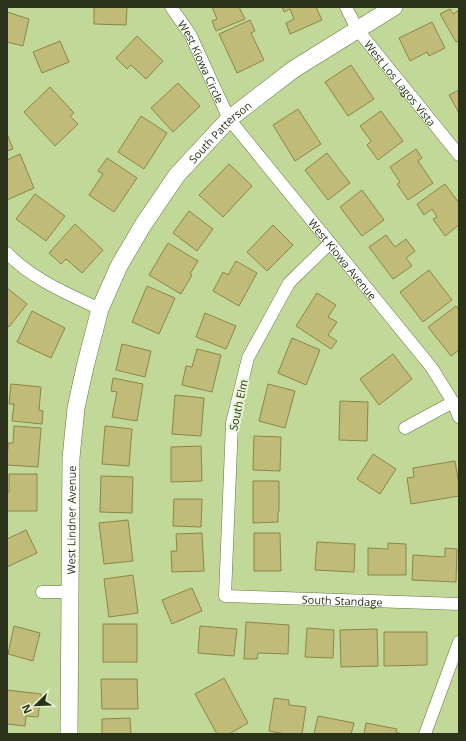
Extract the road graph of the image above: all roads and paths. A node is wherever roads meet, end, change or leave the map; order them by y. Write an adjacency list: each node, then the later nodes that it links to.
1 (171, 7): 5 (street, West Kiowa Circle)
2 (346, 7): 4 (street, West Los Lagos Vista)
3 (394, 7): 4 (street, South Patterson)
4 (357, 30): 5 (street, South Patterson); 6 (street, West Los Lagos Vista)
5 (229, 119): 7 (street, West Kiowa Avenue); 9 (street, South Patterson)
6 (457, 150)
7 (330, 243): 10 (street, West Kiowa Avenue); 15 (street, South Elm)
8 (7, 253): 9 (street)
9 (100, 309): 14 (street, West Lindner Avenue)
10 (453, 402): 11 (street, West Kiowa Avenue); 12 (street)
11 (459, 417)
12 (405, 428)
13 (42, 592): 14 (street)
14 (69, 592): 18 (street, West Lindner Avenue)
15 (225, 596): 16 (street, South Standage)
16 (459, 604)
17 (459, 642): 19 (street)
18 (69, 734)
19 (425, 734)

